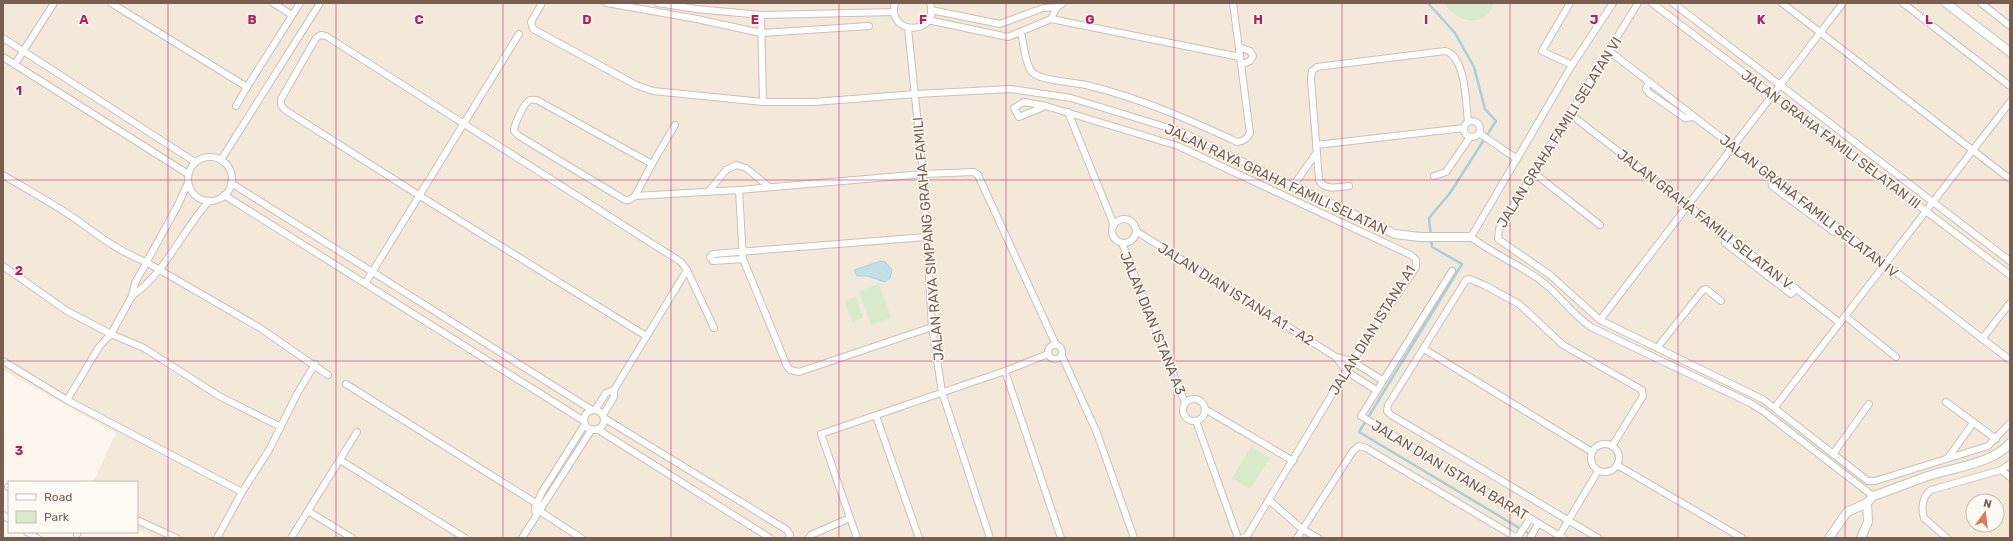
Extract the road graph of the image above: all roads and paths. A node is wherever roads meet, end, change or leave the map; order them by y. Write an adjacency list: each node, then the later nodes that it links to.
1 (54, 3): 40 (street)
2 (111, 3): 51 (street)
3 (274, 3): 27 (street)
4 (300, 3): 27 (street)
5 (320, 3): 71 (street)
6 (542, 3): 54 (street, JALAN RAYA GRAHA FAMILI SELATAN)
7 (607, 3): 35 (street)
8 (658, 3): 28 (street)
9 (895, 3): 26 (street)
10 (930, 3): 25 (street)
11 (1063, 3): 23 (street)
12 (1233, 3): 39 (street)
13 (1570, 3): 47 (street)
14 (1613, 3): 47 (street)
15 (1638, 3): 41 (street, JALAN GRAHA FAMILI SELATAN VI)
16 (1652, 3): 53 (street, JALAN GRAHA FAMILI SELATAN III)
17 (1674, 3): 49 (street, JALAN GRAHA FAMILI SELATAN III)
18 (1782, 3): 34 (street)
19 (1843, 3): 34 (street)
20 (1903, 3): 50 (street)
21 (1946, 3): 42 (street)
22 (1980, 3): 32 (street)
23 (1057, 7): 24 (street); 29 (street)
24 (1043, 8): 25 (street); 29 (street)
25 (931, 10): 30 (street)
26 (894, 12): 28 (street); 33 (street)
27 (292, 15): 51 (street)
28 (761, 15): 35 (street)
29 (1051, 19): 36 (street); 44 (street)
30 (928, 20): 33 (street); 36 (street)
31 (869, 26): 35 (street)
32 (2010, 26)
33 (908, 28): 52 (street, JALAN RAYA SIMPANG GRAHA FAMILI)
34 (1820, 32): 49 (street); 69 (street)
35 (761, 33): 54 (street)
36 (1021, 33): 46 (street)
37 (519, 34): 62 (street)
38 (3, 38): 40 (street)
39 (1239, 47): 44 (street); 46 (street)
40 (24, 51): 45 (street); 72 (street)
41 (1609, 51): 48 (street, JALAN GRAHA FAMILI SELATAN IV); 59 (street, JALAN GRAHA FAMILI SELATAN VI)
42 (2010, 52)
43 (3, 57): 45 (street)
44 (1240, 57): 46 (street)
45 (16, 64): 75 (street)
46 (1241, 65)
47 (1572, 65): 70 (street)
48 (1649, 82): 60 (street, JALAN GRAHA FAMILI SELATAN IV); 60 (street)
49 (1780, 85): 53 (street); 91 (street, JALAN GRAHA FAMILI SELATAN III)
50 (2010, 86)
51 (247, 88): 56 (street)
52 (916, 94): 54 (street, JALAN RAYA GRAHA FAMILI SELATAN); 76 (street, JALAN RAYA SIMPANG GRAHA FAMILI); 82 (street, JALAN RAYA GRAHA FAMILI SELATAN)
53 (1773, 94): 67 (street); 93 (street, JALAN GRAHA FAMILI SELATAN III)
54 (764, 102)
55 (2010, 102): 69 (street)
56 (236, 106)
57 (1046, 106): 58 (street, JALAN DIAN ISTANA A1)
58 (1068, 112): 94 (street); 132 (street, JALAN DIAN ISTANA A1)
59 (1570, 114): 74 (street, JALAN GRAHA FAMILI SELATAN VI); 92 (street, JALAN GRAHA FAMILI SELATAN V)
60 (1694, 117): 67 (street, JALAN GRAHA FAMILI SELATAN IV)
61 (1468, 122): 64 (street); 65 (street); 68 (street)
62 (464, 123): 88 (street); 88 (street); 107 (street)
63 (675, 125): 73 (street)
64 (1464, 128): 66 (street); 68 (street)
65 (1480, 133): 66 (street); 70 (street)
66 (1470, 137): 78 (street)
67 (1733, 146): 92 (street); 104 (street, JALAN GRAHA FAMILI SELATAN IV)
68 (1316, 148): 82 (street); 83 (street)
69 (1973, 150): 79 (street); 91 (street)
70 (1517, 158): 98 (street)
71 (221, 160): 72 (street); 81 (street)
72 (195, 162): 75 (street)
73 (652, 164): 89 (street); 89 (street)
74 (1534, 173): 95 (street); 116 (street, JALAN GRAHA FAMILI SELATAN VI)
75 (188, 174): 80 (street)
76 (923, 174): 84 (street); 97 (street, JALAN RAYA SIMPANG GRAHA FAMILI); 123 (street)
77 (3, 175): 103 (street)
78 (1434, 176)
79 (2010, 179)
80 (188, 183): 90 (street); 103 (street)
81 (231, 183): 87 (street); 108 (street)
82 (1293, 186): 98 (street, JALAN RAYA GRAHA FAMILI SELATAN)
83 (1349, 186)
84 (769, 187): 85 (street); 86 (street)
85 (739, 190): 86 (street); 100 (street)
86 (708, 191): 89 (street)
87 (224, 195): 90 (street); 111 (street)
88 (420, 196): 108 (street); 121 (street)
89 (635, 196)
90 (209, 201): 106 (street)
91 (1933, 202): 93 (street); 102 (street, JALAN GRAHA FAMILI SELATAN III)
92 (1688, 205): 116 (street); 117 (street, JALAN GRAHA FAMILI SELATAN V)
93 (1926, 211): 104 (street); 110 (street, JALAN GRAHA FAMILI SELATAN III)
94 (1114, 225): 96 (street); 99 (street)
95 (1600, 225)
96 (1136, 231): 99 (street); 128 (street, JALAN DIAN ISTANA A1 - A2)
97 (926, 237): 100 (street); 118 (street, JALAN RAYA SIMPANG GRAHA FAMILI)
98 (1471, 237): 172 (street)
99 (1122, 243): 144 (street, JALAN DIAN ISTANA A3)
100 (742, 252): 101 (street); 101 (street)
101 (743, 259): 118 (street)
102 (2010, 261)
103 (146, 262): 106 (street); 112 (street)
104 (1885, 264): 115 (street); 122 (street, JALAN GRAHA FAMILI SELATAN IV)
105 (3, 266): 120 (street)
106 (159, 269): 112 (street); 133 (street)
107 (687, 270): 119 (street); 121 (street)
108 (372, 271): 111 (street); 148 (street)
109 (1452, 271): 137 (street, JALAN DIAN ISTANA BARAT)
110 (2010, 276)
111 (366, 282): 152 (street)
112 (132, 296): 120 (street)
113 (1721, 301): 124 (street)
114 (2010, 303): 122 (street)
115 (1845, 316): 117 (street); 129 (street)
116 (1600, 320): 124 (street, JALAN GRAHA FAMILI SELATAN VI)
117 (1840, 323): 146 (street)
118 (932, 326): 141 (street, JALAN RAYA SIMPANG GRAHA FAMILI)
119 (714, 328)
120 (111, 334): 142 (street); 155 (street)
121 (646, 336): 139 (street)
122 (1982, 339): 130 (street, JALAN GRAHA FAMILI SELATAN IV)
123 (1056, 345): 126 (street); 127 (street)
124 (1657, 348): 146 (street, JALAN GRAHA FAMILI SELATAN VI)
125 (1424, 349): 160 (street); 161 (street); 179 (street)
126 (1048, 354): 127 (street); 134 (street)
127 (1062, 356): 199 (street)
128 (1336, 357): 132 (street, JALAN DIAN ISTANA A1 - A2); 135 (street, JALAN DIAN ISTANA A1 - A2)
129 (1896, 357)
130 (2010, 360)
131 (3, 361): 142 (street)
132 (1352, 361): 135 (street, JALAN DIAN ISTANA A1); 137 (street, JALAN DIAN ISTANA A1 - A2)
133 (315, 364): 136 (street); 155 (street)
134 (1005, 371): 141 (street); 198 (street)
135 (1346, 371): 140 (street, JALAN DIAN ISTANA A1 - A2); 165 (street, JALAN DIAN ISTANA A1)
136 (328, 375)
137 (1382, 380): 140 (street, JALAN DIAN ISTANA BARAT)
138 (346, 384): 175 (street)
139 (614, 390): 148 (street); 149 (street)
140 (1376, 390): 180 (street, JALAN DIAN ISTANA BARAT)
141 (942, 392): 150 (street); 197 (street, JALAN RAYA SIMPANG GRAHA FAMILI)
142 (67, 400): 171 (street)
143 (1946, 402): 153 (street)
144 (1185, 403): 147 (street); 151 (street)
145 (1869, 404): 162 (street)
146 (1775, 407): 162 (street, JALAN GRAHA FAMILI SELATAN VI)
147 (1205, 408): 151 (street); 165 (street)
148 (594, 410): 149 (street); 152 (street)
149 (603, 416): 156 (street); 193 (street)
150 (876, 416): 177 (street); 196 (street)
151 (1196, 421): 200 (street)
152 (585, 422): 156 (street); 175 (street)
153 (1973, 422): 158 (street); 163 (street)
154 (2010, 423): 158 (street, JALAN GRAHA FAMILI SELATAN VI)
155 (281, 427): 171 (street)
156 (594, 429): 175 (street); 192 (street)
157 (357, 432): 164 (street)
158 (1996, 440): 163 (street, JALAN GRAHA FAMILI SELATAN VI)
159 (2010, 443): 172 (street)
160 (1612, 446): 161 (street); 167 (street)
161 (1592, 452): 169 (street)
162 (1833, 454): 163 (street, JALAN GRAHA FAMILI SELATAN VI)
163 (1948, 458)
164 (340, 460): 176 (street); 189 (street)
165 (1293, 461): 173 (street, JALAN DIAN ISTANA A1)
166 (2010, 464): 168 (street)
167 (1617, 465): 169 (street); 206 (street)
168 (2002, 470): 170 (street); 209 (street)
169 (1598, 471): 179 (street)
170 (2010, 477)
171 (242, 492): 186 (street)
172 (1873, 496): 174 (street)
173 (1269, 500): 182 (street); 201 (street, JALAN DIAN ISTANA A1)
174 (1867, 503): 207 (street); 208 (street)
175 (538, 509): 190 (street); 191 (street)
176 (308, 511): 187 (street); 188 (street)
177 (850, 518): 194 (street); 195 (street)
178 (138, 520): 185 (street)
179 (1568, 520): 184 (street); 205 (street)
180 (1528, 521): 181 (street, JALAN DIAN ISTANA BARAT); 183 (street)
181 (1537, 526): 184 (street, JALAN DIAN ISTANA BARAT); 204 (street)
182 (1302, 529): 183 (street); 202 (street); 203 (street)
183 (1518, 537)
184 (1561, 537)
185 (176, 538)
186 (217, 538)
187 (291, 538)
188 (352, 538)
189 (465, 538)
190 (522, 538)
191 (581, 538)
192 (770, 538)
193 (789, 538)
194 (809, 538)
195 (857, 538)
196 (919, 538)
197 (990, 538)
198 (1061, 538)
199 (1134, 538)
200 (1238, 538)
201 (1243, 538)
202 (1297, 538)
203 (1318, 538)
204 (1530, 538)
205 (1598, 538)
206 (1742, 538)
207 (1829, 538)
208 (1861, 538)
209 (1947, 538)

